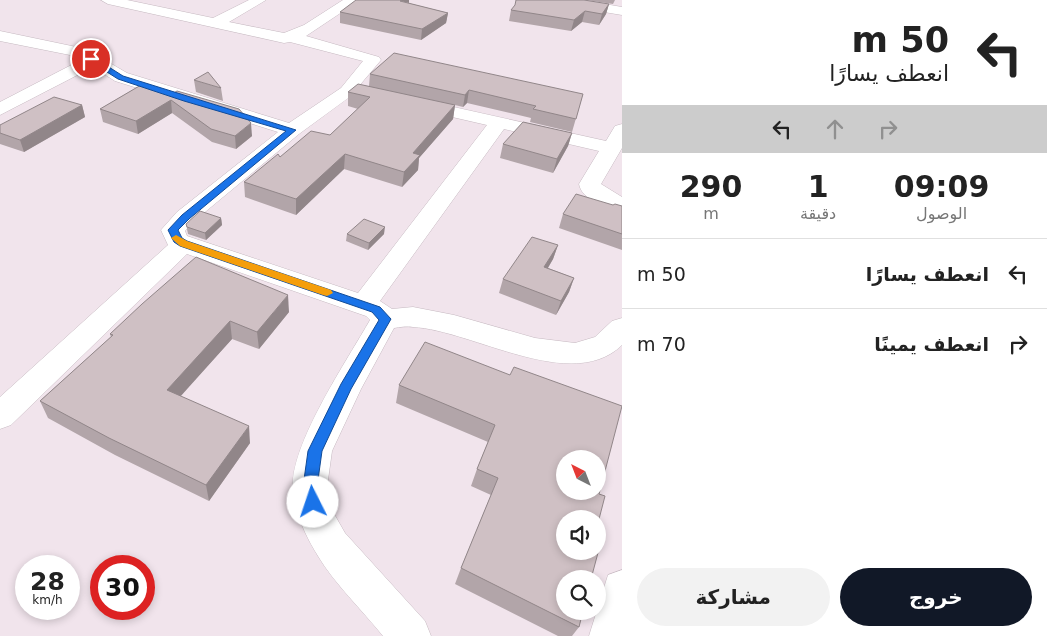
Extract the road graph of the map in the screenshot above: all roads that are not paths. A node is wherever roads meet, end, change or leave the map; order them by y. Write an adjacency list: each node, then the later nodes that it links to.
1 (108, 0): 6 (street)
2 (260, 0): 6 (street)
3 (354, 0): 8 (street)
4 (556, 0): 5 (street)
5 (622, 11)
6 (217, 22): 8 (street)
7 (0, 36): 9 (street)
8 (294, 38): 10 (street)
9 (93, 60): 11 (street); 13 (street)
10 (348, 91): 12 (street); 13 (street)
11 (0, 109)
12 (498, 122): 14 (street); 17 (street)
13 (292, 130): 16 (street)
14 (617, 139): 15 (street)
15 (622, 204)
16 (183, 244): 17 (street); 19 (street)
17 (374, 312): 18 (street); 21 (street)
18 (622, 328)
19 (0, 416)
20 (622, 589): 22 (street)
21 (410, 636)
22 (610, 636)

